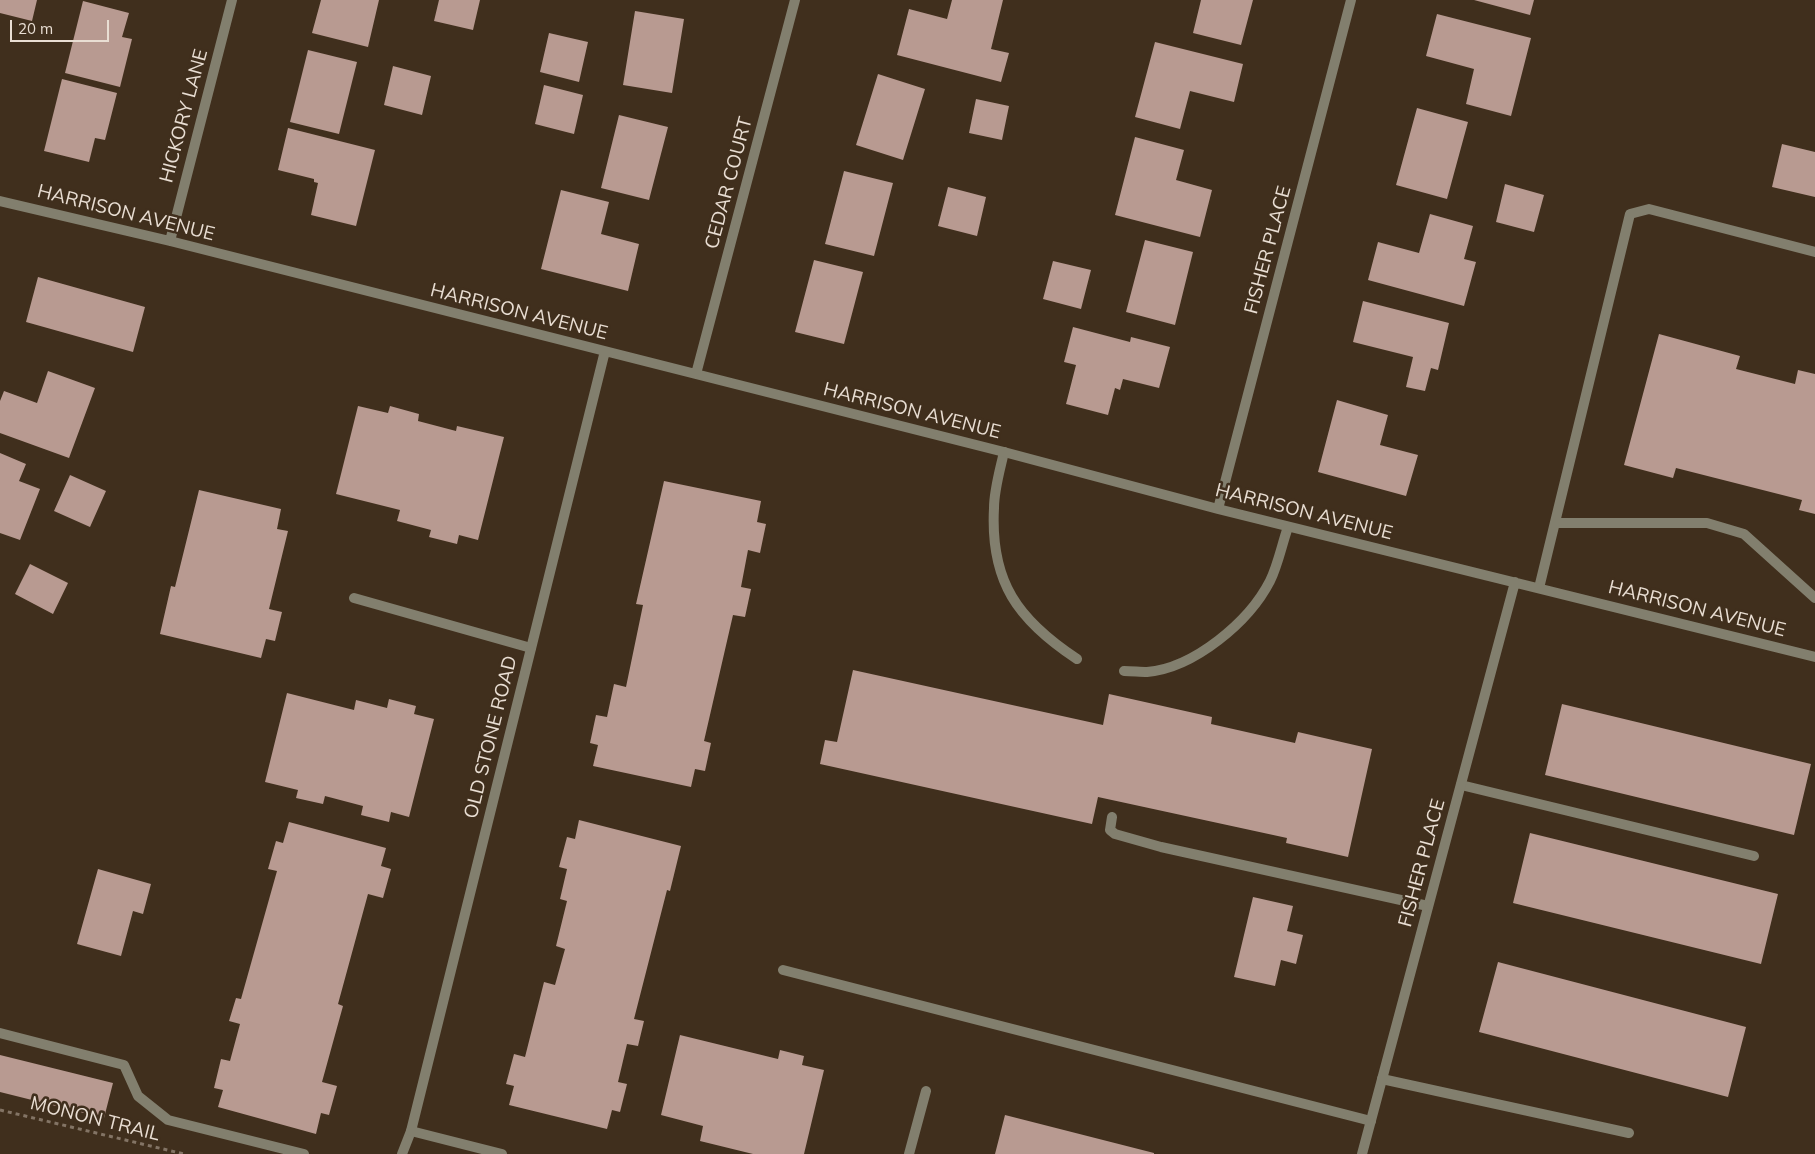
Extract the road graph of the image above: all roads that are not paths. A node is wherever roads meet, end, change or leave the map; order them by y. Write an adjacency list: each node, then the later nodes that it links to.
1 (232, 0): 5 (street, HICKORY LANE)
2 (795, 0): 8 (street, CEDAR COURT)
3 (1351, 0): 10 (street, FISHER PLACE)
4 (0, 201): 5 (street, HARRISON AVENUE)
5 (170, 241): 7 (street, HARRISON AVENUE)
6 (1815, 252): 11 (street)
7 (605, 351): 8 (street, HARRISON AVENUE); 17 (street, OLD STONE ROAD)
8 (696, 374): 9 (street, HARRISON AVENUE)
9 (1004, 452): 10 (street, HARRISON AVENUE); 19 (street)
10 (1218, 509): 12 (street, HARRISON AVENUE)
11 (1555, 523): 14 (street); 16 (street)
12 (1288, 527): 13 (street, HARRISON AVENUE); 20 (street)
13 (1515, 582): 14 (street, HARRISON AVENUE); 21 (street, FISHER PLACE)
14 (1539, 588): 18 (street, HARRISON AVENUE)
15 (354, 598): 17 (street)
16 (1815, 598)
17 (531, 648): 30 (street, OLD STONE ROAD)
18 (1815, 657)
19 (1077, 659)
20 (1124, 671)
21 (1461, 785): 23 (street); 24 (street, FISHER PLACE)
22 (1112, 817): 24 (street)
23 (1754, 856)
24 (1428, 906): 27 (street, FISHER PLACE)
25 (783, 970): 29 (street)
26 (0, 1033): 32 (street)
27 (1382, 1079): 29 (street, FISHER PLACE); 31 (street)
28 (926, 1091): 35 (street)
29 (1371, 1121): 36 (street, FISHER PLACE)
30 (411, 1131): 33 (street, OLD STONE ROAD); 34 (street)
31 (1628, 1133)
32 (304, 1154)
33 (402, 1154)
34 (502, 1154)
35 (909, 1154)
36 (1362, 1154)

